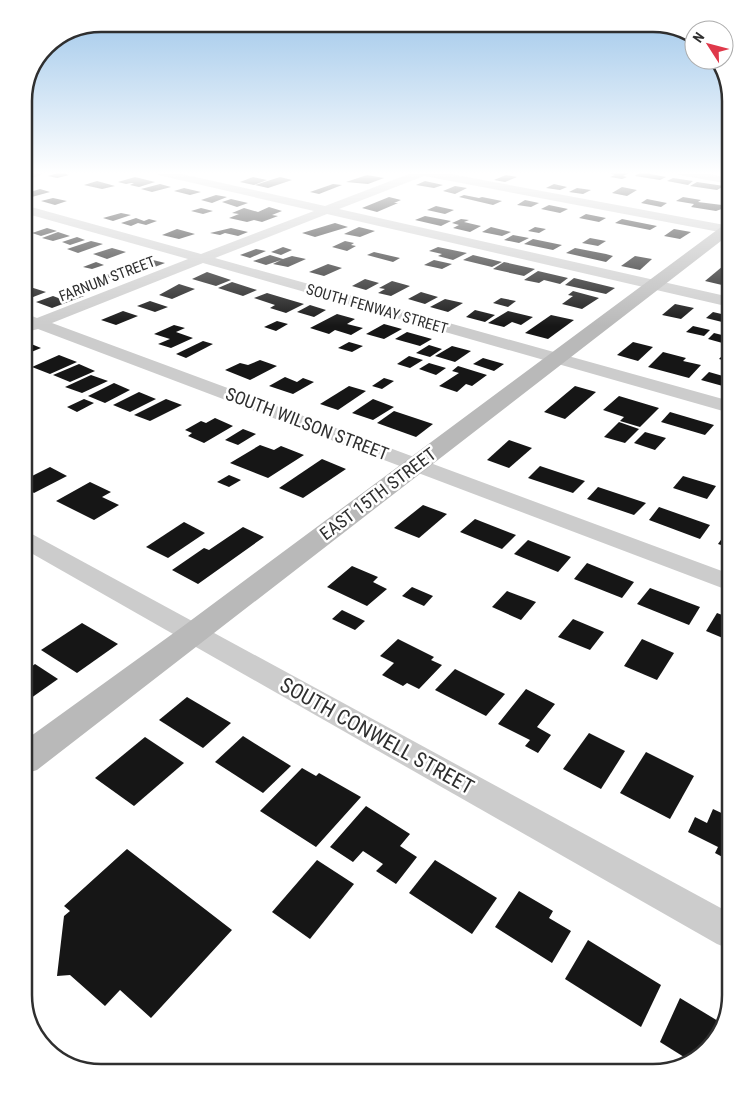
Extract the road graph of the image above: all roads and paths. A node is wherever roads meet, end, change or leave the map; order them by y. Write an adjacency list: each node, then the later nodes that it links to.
1 (74, 223): 7 (street, SOUTH FENWAY STREET)
2 (294, 223): 7 (street, FARNUM STREET)
3 (385, 223): 8 (street)
4 (698, 223): 5 (street)
5 (722, 228)
6 (722, 234): 8 (main road, EAST 15TH STREET)
7 (203, 260): 10 (street, FARNUM STREET); 12 (street, SOUTH FENWAY STREET)
8 (656, 285): 9 (street); 12 (main road, EAST 15TH STREET)
9 (722, 300)
10 (33, 321)
11 (33, 325): 14 (street, SOUTH WILSON STREET)
12 (557, 359): 13 (street, SOUTH FENWAY STREET); 14 (main road, EAST 15TH STREET)
13 (722, 405)
14 (416, 465): 16 (street, SOUTH WILSON STREET); 17 (main road, EAST 15TH STREET)
15 (33, 544): 17 (street, SOUTH CONWELL STREET)
16 (722, 580)
17 (194, 634): 18 (main road, EAST 15TH STREET); 19 (street, SOUTH CONWELL STREET)
18 (32, 754)
19 (722, 928)

